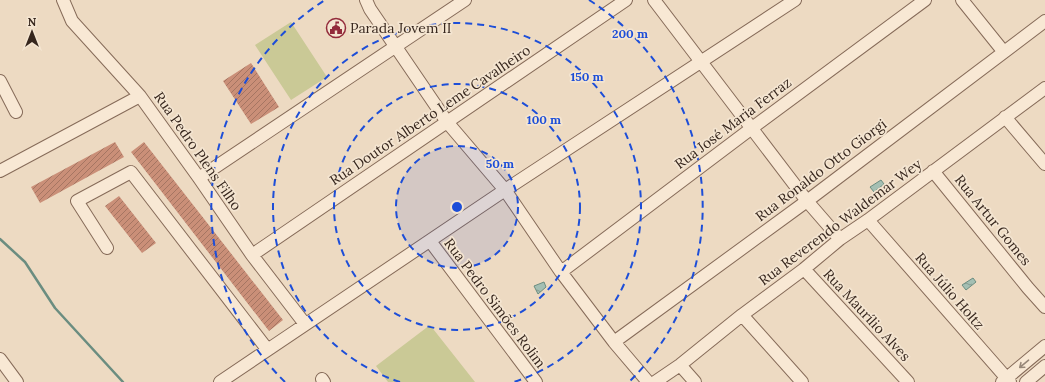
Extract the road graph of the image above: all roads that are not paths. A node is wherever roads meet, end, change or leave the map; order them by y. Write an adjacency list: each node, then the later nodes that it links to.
1 (63, 0): 15 (street, Rua Pedro Plens Filho)
2 (366, 0): 10 (street)
3 (465, 0): 10 (street)
4 (626, 0): 18 (street, Rua Doutor Alberto Leme Cavalheiro)
5 (654, 0): 12 (street)
6 (795, 0): 12 (street)
7 (925, 0): 19 (street, Rua José Maria Ferraz)
8 (962, 0): 11 (street)
9 (1045, 21): 11 (street, Rua Ronaldo Otto Giorgi)
10 (395, 46): 18 (street); 23 (street)
11 (1003, 51): 25 (street, Rua Ronaldo Otto Giorgi)
12 (701, 62): 19 (street); 24 (street)
13 (0, 81): 16 (street)
14 (1045, 88): 17 (street, Rua Reverendo Waldemar Wey)
15 (140, 96): 21 (street); 23 (street, Rua Pedro Plens Filho)
16 (16, 112)
17 (1005, 117): 20 (street); 22 (street, Rua Reverendo Waldemar Wey)
18 (447, 122): 24 (street); 30 (street, Rua Doutor Alberto Leme Cavalheiro)
19 (752, 128): 25 (street); 32 (street, Rua José Maria Ferraz)
20 (1045, 164)
21 (0, 171)
22 (934, 171): 26 (street, Rua Reverendo Waldemar Wey); 33 (street, Rua Artur Gomes)
23 (199, 178): 30 (street, Rua Pedro Plens Filho)
24 (505, 190): 28 (street); 32 (street)
25 (807, 200): 27 (street); 38 (street, Rua Ronaldo Otto Giorgi)
26 (868, 220): 27 (street, Rua Reverendo Waldemar Wey); 45 (street, Rua Júlio Holtz)
27 (840, 239): 31 (street, Rua Reverendo Waldemar Wey)
28 (430, 241): 37 (street); 47 (street, Rua Pedro Simões Rolim)
29 (107, 248): 40 (street)
30 (252, 255): 37 (street, Rua Pedro Plens Filho)
31 (804, 268): 36 (street, Rua Reverendo Waldemar Wey); 52 (street, Rua Maurílio Alves)
32 (561, 272): 38 (street)
33 (1028, 288): 34 (street); 35 (street, Rua Artur Gomes)
34 (1045, 294)
35 (1045, 307)
36 (742, 315): 42 (street, Rua Reverendo Waldemar Wey); 51 (street)
37 (305, 324): 40 (street)
38 (614, 342): 48 (street)
39 (1045, 346): 45 (street, one-way to 45)
40 (268, 349): 44 (street)
41 (0, 360): 46 (street)
42 (680, 365): 49 (street, Rua Reverendo Waldemar Wey); 50 (street)
43 (1045, 366): 53 (street)
44 (226, 380)
45 (1006, 381)
46 (17, 382)
47 (536, 382)
48 (648, 382)
49 (655, 382)
50 (695, 382)
51 (802, 382)
52 (908, 382)
53 (1026, 382)

